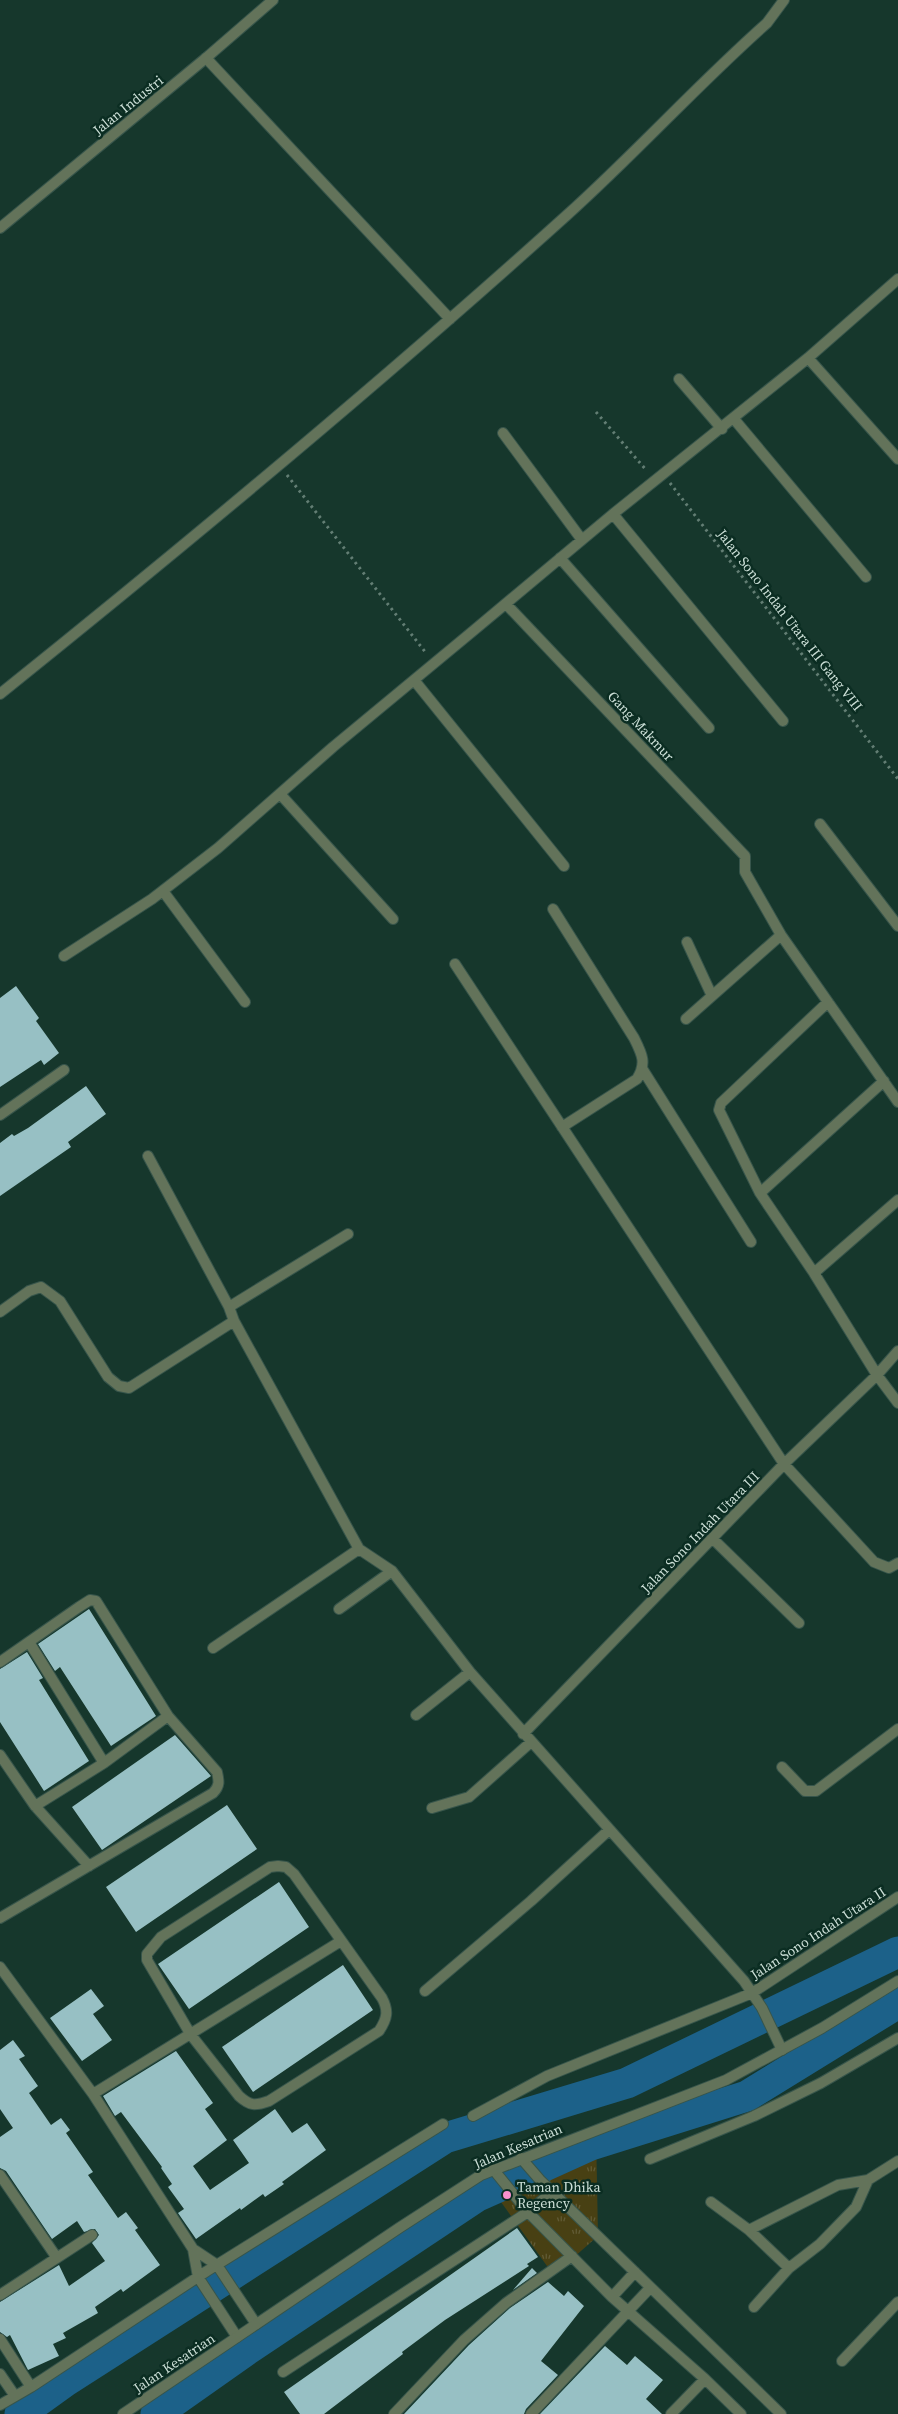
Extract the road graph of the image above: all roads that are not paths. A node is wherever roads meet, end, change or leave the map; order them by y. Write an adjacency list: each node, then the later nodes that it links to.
1 (272, 0): 3 (street, Jalan Industri)
2 (784, 0): 6 (street)
3 (206, 58): 4 (street, Jalan Industri); 6 (street)
4 (0, 228)
5 (898, 279): 7 (street)
6 (450, 319): 19 (street)
7 (808, 358): 9 (street); 12 (street)
8 (679, 379): 10 (street)
9 (734, 419): 10 (street); 16 (street)
10 (722, 429): 13 (street)
11 (502, 433): 14 (street)
12 (898, 459)
13 (613, 514): 14 (street); 20 (street)
14 (582, 540): 15 (street)
15 (560, 558): 17 (street); 21 (street)
16 (866, 577)
17 (506, 604): 18 (street); 29 (street, Gang Makmur)
18 (414, 680): 22 (street); 24 (street)
19 (0, 694)
20 (783, 721)
21 (709, 728)
22 (281, 795): 25 (street); 27 (street)
23 (820, 824): 28 (street)
24 (564, 866)
25 (162, 891): 31 (street); 34 (street)
26 (553, 909): 38 (street)
27 (394, 918)
28 (898, 926)
29 (780, 935): 33 (street); 35 (street, Gang Makmur)
30 (687, 942): 33 (street)
31 (64, 956)
32 (455, 964): 42 (street)
33 (712, 996): 36 (street)
34 (245, 1002)
35 (828, 1002): 39 (street, Gang Makmur); 44 (street)
36 (686, 1018)
37 (64, 1070): 41 (street)
38 (643, 1070): 42 (street); 47 (street)
39 (884, 1081): 40 (street, Gang Makmur); 44 (street)
40 (898, 1102)
41 (0, 1115)
42 (562, 1127): 55 (street)
43 (148, 1156): 49 (street)
44 (760, 1193): 48 (street)
45 (898, 1200): 48 (street)
46 (348, 1234): 49 (street)
47 (751, 1242)
48 (814, 1273): 53 (street)
49 (229, 1307): 51 (street)
50 (0, 1312): 51 (street)
51 (234, 1321): 57 (street)
52 (898, 1351): 53 (street, Jalan Sono Indah Utara III)
53 (877, 1375): 54 (street); 55 (street, Jalan Sono Indah Utara III)
54 (898, 1403)
55 (784, 1464): 56 (street, Jalan Sono Indah Utara III); 58 (street)
56 (713, 1538): 61 (street); 69 (street, Jalan Sono Indah Utara III)
57 (359, 1548): 59 (street); 63 (street)
58 (898, 1563)
59 (392, 1571): 60 (street); 65 (street)
60 (339, 1610)
61 (799, 1623)
62 (29, 1642): 64 (street); 67 (street); 72 (street)
63 (214, 1648)
64 (0, 1662)
65 (470, 1672): 66 (street); 69 (street)
66 (416, 1715)
67 (168, 1716): 72 (street); 77 (street)
68 (898, 1729): 73 (street)
69 (523, 1734): 70 (street)
70 (531, 1742): 75 (street); 76 (street)
71 (0, 1756): 74 (street)
72 (104, 1763): 74 (street)
73 (782, 1767)
74 (35, 1806): 77 (street)
75 (432, 1808)
76 (609, 1830): 83 (street); 84 (street)
77 (88, 1866): 79 (street)
78 (898, 1897): 84 (street, Jalan Sono Indah Utara II)
79 (0, 1918)
80 (341, 1941): 85 (street); 85 (street); 85 (street)
81 (0, 1967): 88 (street)
82 (898, 1981): 87 (street, Jalan Kesatrian)
83 (425, 1990)
84 (752, 1993): 87 (street); 89 (street, Jalan Sono Indah Utara II)
85 (191, 2035): 88 (street)
86 (898, 2038): 91 (street)
87 (782, 2050): 92 (street, Jalan Kesatrian)
88 (92, 2094): 102 (street)
89 (473, 2116)
90 (443, 2124): 105 (street)
91 (650, 2159)
92 (524, 2161): 94 (street, Jalan Kesatrian); 97 (street)
93 (898, 2161): 96 (street)
94 (493, 2169): 99 (street); 115 (street, Jalan Kesatrian)
95 (0, 2175): 104 (street)
96 (868, 2180): 100 (street); 106 (street)
97 (552, 2192): 99 (street); 107 (street)
98 (711, 2202): 100 (street)
99 (528, 2212): 103 (street); 119 (street)
100 (749, 2230): 106 (street)
101 (92, 2235): 104 (street)
102 (194, 2249): 105 (street); 108 (street)
103 (572, 2256): 111 (street); 126 (street)
104 (56, 2258): 110 (street)
105 (217, 2265): 108 (street); 115 (street)
106 (789, 2268): 113 (street)
107 (635, 2272): 109 (street); 111 (street)
108 (198, 2277): 116 (street); 122 (street)
109 (650, 2288): 114 (street); 130 (street)
110 (0, 2295)
111 (612, 2298): 114 (street)
112 (898, 2302): 118 (street)
113 (754, 2307)
114 (628, 2312): 121 (street); 127 (street)
115 (256, 2324): 116 (street, Jalan Kesatrian)
116 (237, 2337): 125 (street, Jalan Kesatrian)
117 (0, 2340): 122 (street)
118 (842, 2361)
119 (283, 2372)
120 (0, 2374): 123 (street)
121 (705, 2379): 128 (street); 129 (street)
122 (31, 2387): 123 (street)
123 (15, 2396): 124 (street)
124 (0, 2405)
125 (123, 2414)
126 (394, 2414)
127 (531, 2414)
128 (671, 2414)
129 (741, 2414)
130 (782, 2414)

